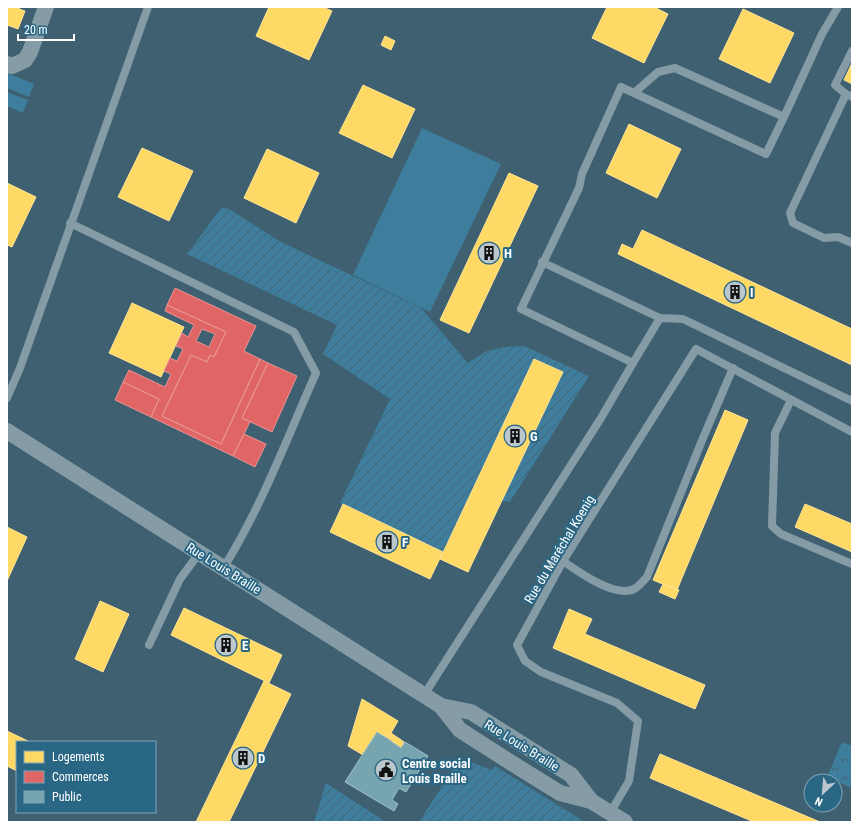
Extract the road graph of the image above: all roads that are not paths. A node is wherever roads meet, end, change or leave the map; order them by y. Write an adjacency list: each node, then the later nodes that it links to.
1 (46, 7): 5 (street)
2 (148, 7): 9 (lane)
3 (838, 7): 8 (lane)
4 (852, 51): 7 (lane)
5 (7, 64)
6 (634, 93): 8 (lane); 8 (lane); 11 (lane)
7 (849, 96): 10 (lane)
8 (784, 117)
9 (70, 223): 15 (lane); 23 (lane)
10 (852, 243)
11 (542, 262): 12 (lane); 13 (lane)
12 (660, 318): 13 (lane); 17 (lane)
13 (633, 363): 25 (lane)
14 (733, 368): 16 (lane, Rue du Maréchal Koenig); 21 (lane, Rue du Maréchal Koenig); 21 (lane)
15 (7, 398)
16 (791, 400): 19 (lane, Rue du Maréchal Koenig); 22 (lane)
17 (852, 401)
18 (7, 431): 20 (street, Rue Louis Braille)
19 (852, 432)
20 (200, 552): 23 (street, Rue Louis Braille); 24 (lane)
21 (563, 562): 26 (lane, Rue du Maréchal Koenig)
22 (852, 564)
23 (224, 567): 25 (street, Rue Louis Braille)
24 (149, 645)
25 (424, 695): 26 (street, Rue Louis Braille)
26 (610, 813): 27 (street, Rue Louis Braille)
27 (625, 822)

